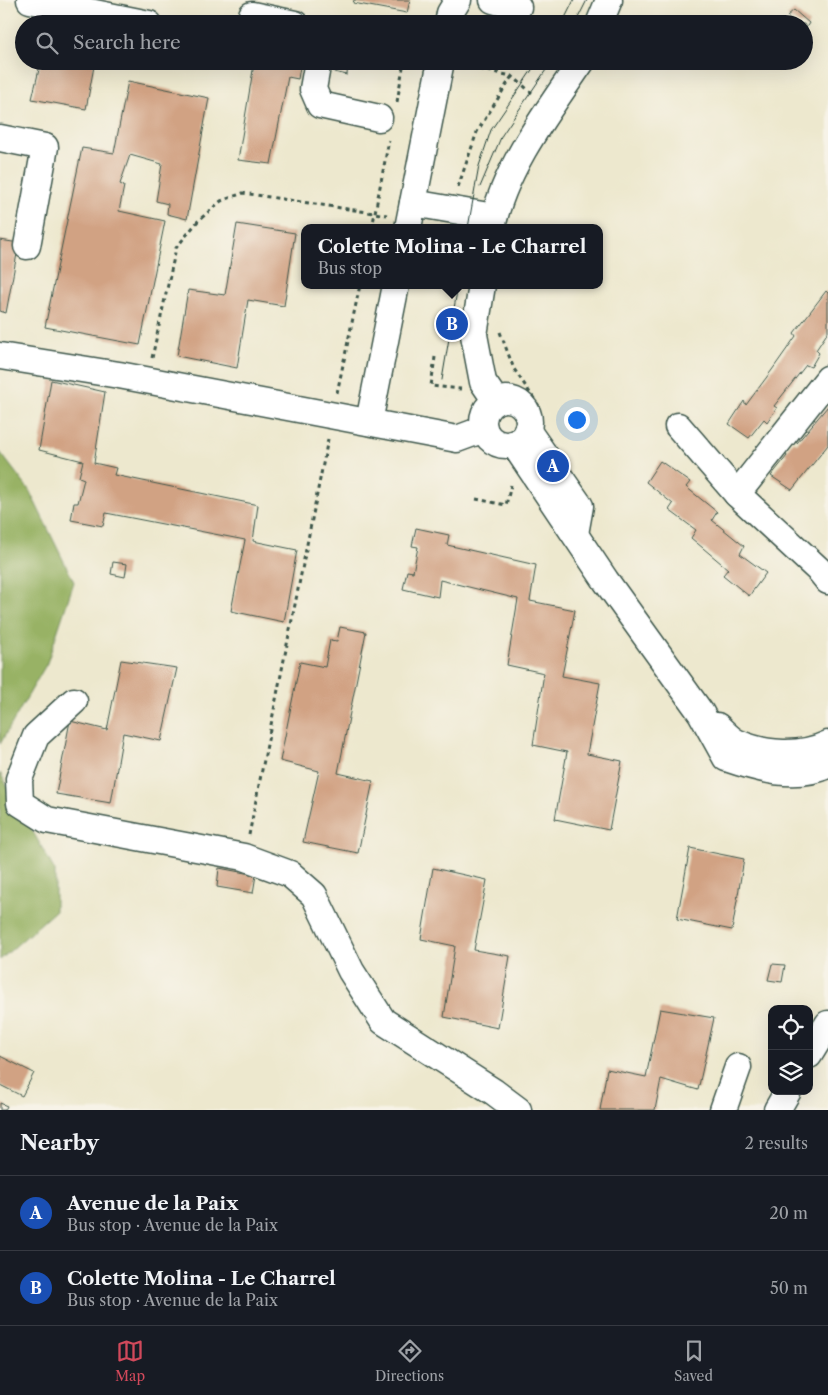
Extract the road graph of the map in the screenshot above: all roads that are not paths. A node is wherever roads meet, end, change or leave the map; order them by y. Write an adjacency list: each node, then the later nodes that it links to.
1 (30, 0): 6 (street)
2 (458, 0): 7 (street)
3 (493, 0): 5 (street)
4 (609, 0): 8 (street)
5 (518, 7)
6 (104, 15)
7 (450, 15)
8 (603, 15)
9 (316, 70): 12 (street)
10 (439, 70): 14 (street)
11 (576, 70): 15 (street)
12 (388, 121)
13 (0, 138): 16 (street)
14 (410, 217): 15 (street)
15 (493, 222)
16 (27, 246)
17 (395, 289): 22 (street)
18 (481, 289): 21 (street)
19 (0, 356): 22 (street)
20 (828, 379): 26 (street)
21 (496, 401): 24 (street); 25 (street)
22 (369, 422): 24 (street)
23 (678, 426): 26 (street)
24 (484, 429): 25 (street)
25 (527, 437): 31 (street)
26 (737, 494): 27 (street)
27 (784, 537): 28 (street); 29 (street)
28 (828, 562)
29 (828, 581)
30 (74, 701): 38 (street)
31 (701, 713): 32 (street); 33 (street)
32 (828, 744)
33 (828, 765)
34 (828, 1024): 35 (street)
35 (812, 1050)
36 (738, 1067): 39 (street)
37 (786, 1095): 40 (street)
38 (518, 1110)
39 (723, 1110)
40 (777, 1110)

